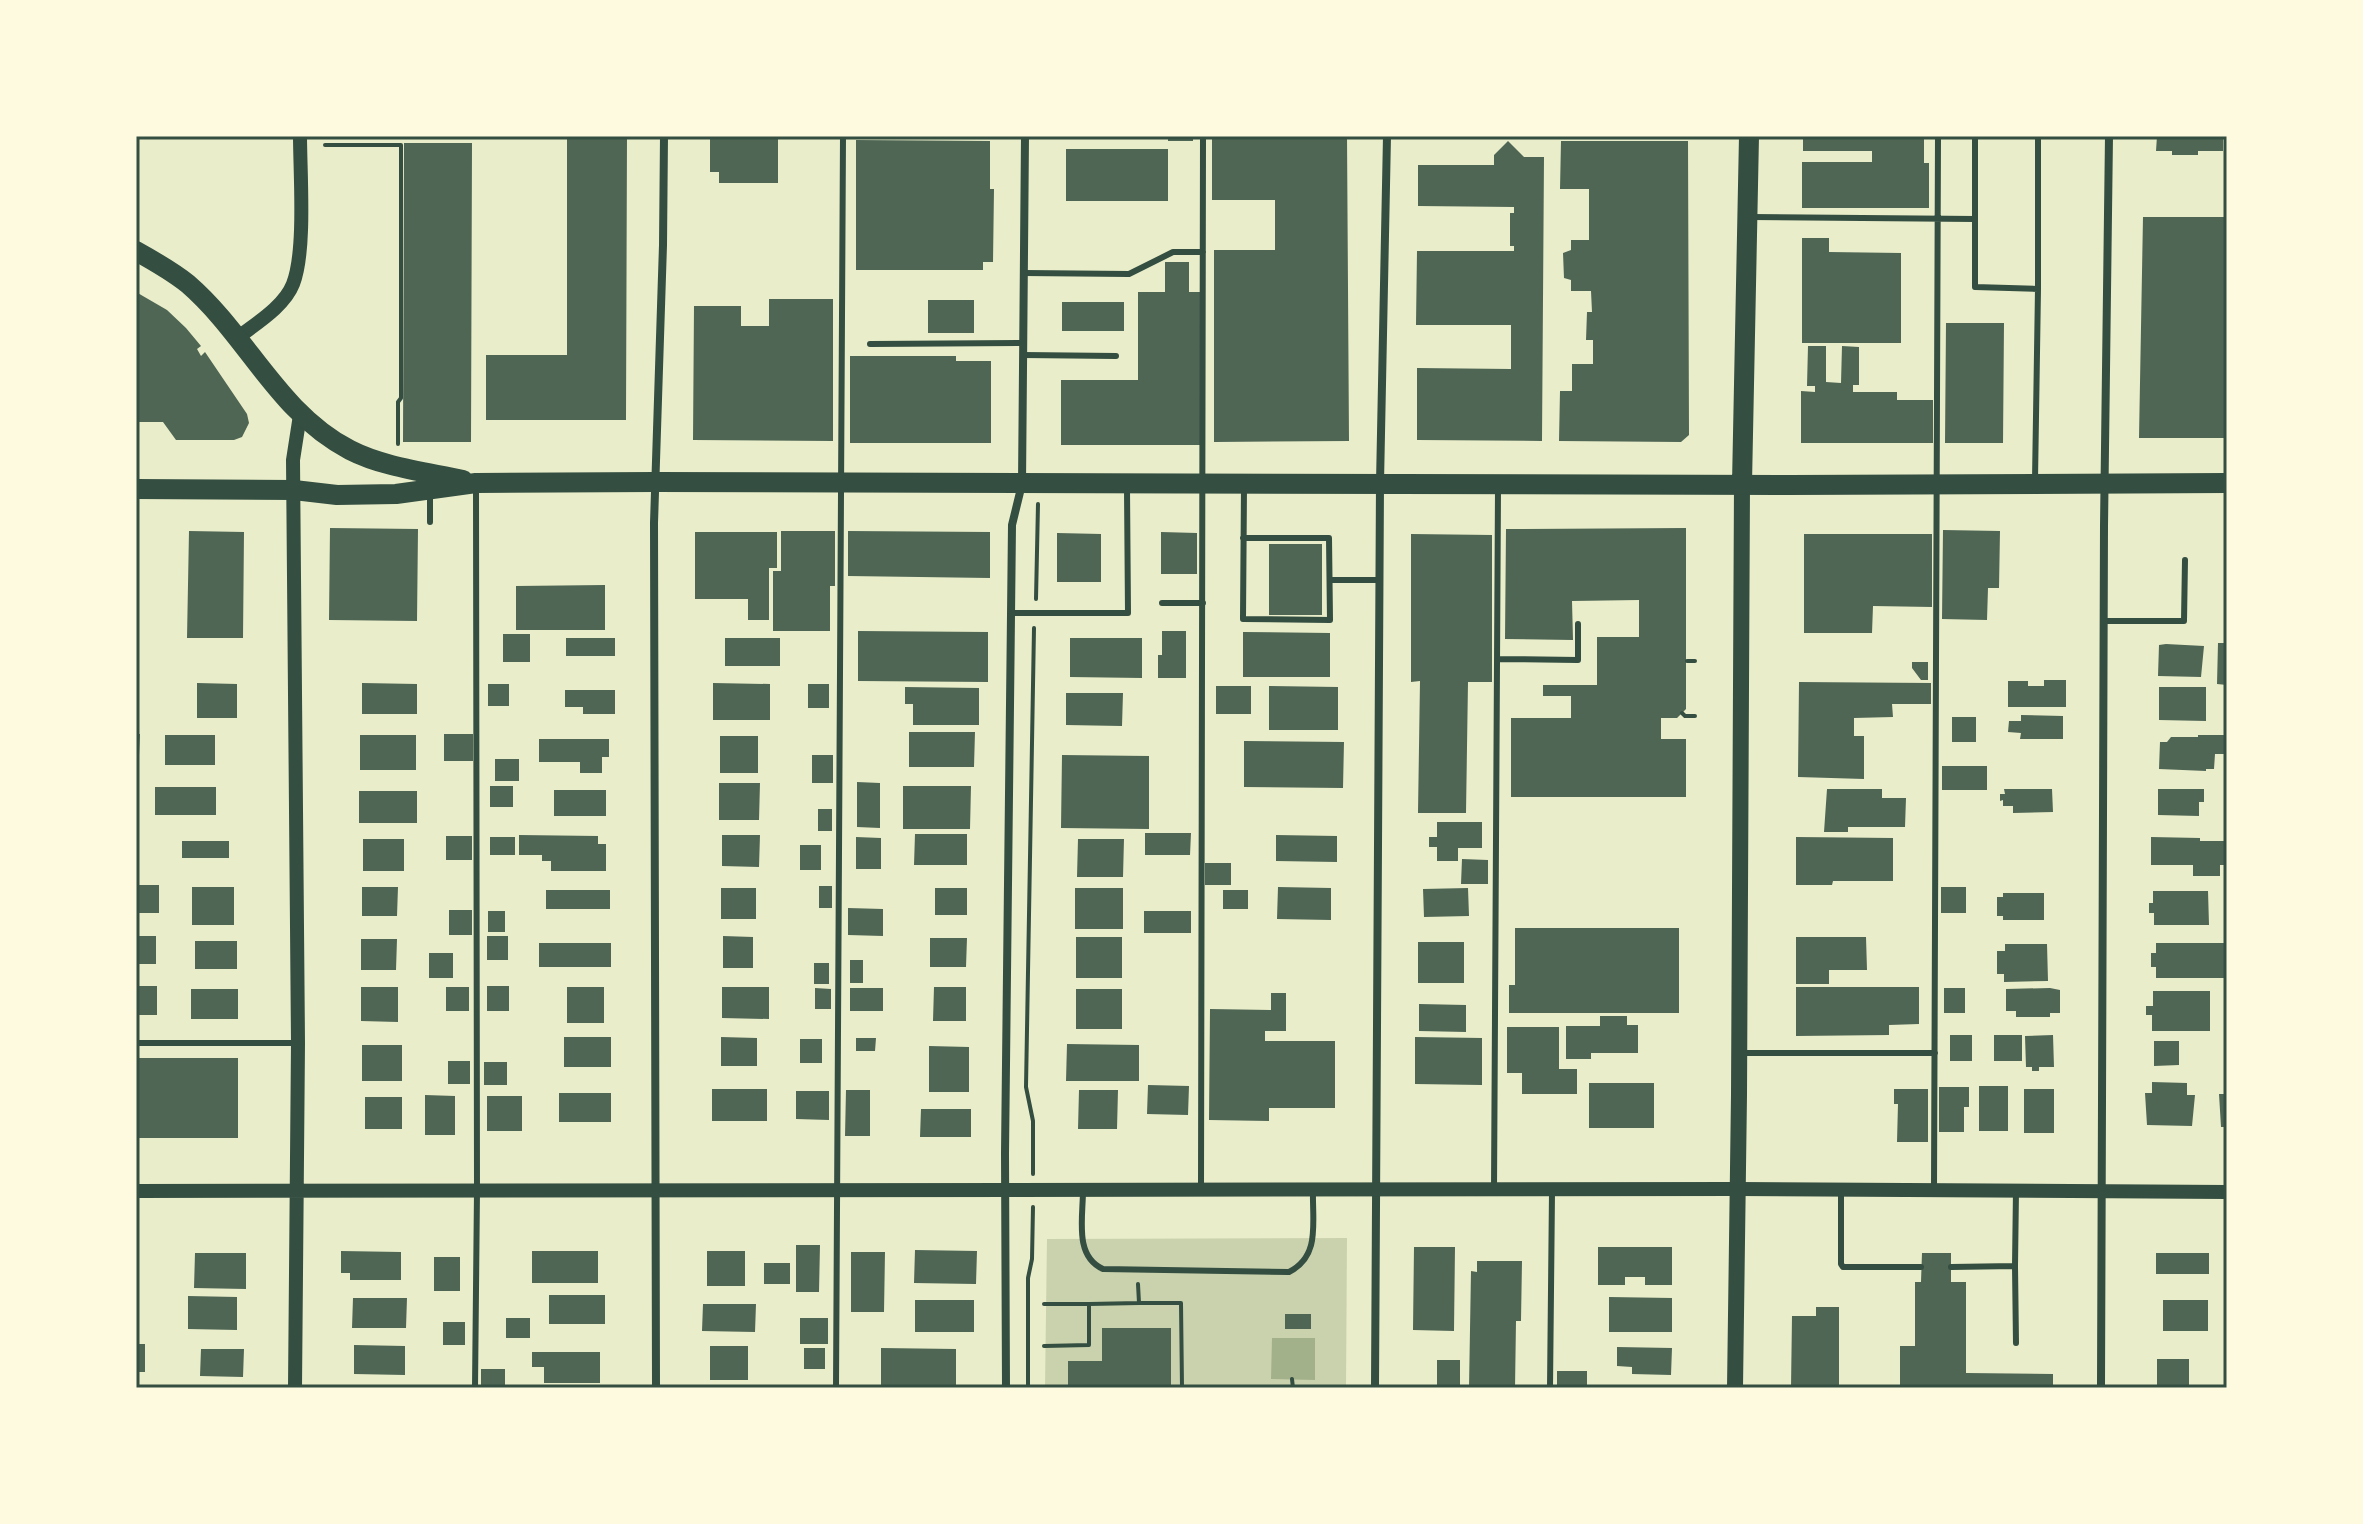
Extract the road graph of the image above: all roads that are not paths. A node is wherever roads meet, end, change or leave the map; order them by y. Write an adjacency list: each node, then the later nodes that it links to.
1 (300, 136): 19 (street)
2 (664, 136): 25 (street)
3 (843, 136): 27 (lane)
4 (1025, 136): 17 (street)
5 (1203, 136): 16 (lane)
6 (1387, 136): 31 (street)
7 (1749, 136): 12 (main road)
8 (1938, 136): 14 (lane)
9 (1975, 136): 13 (lane)
10 (2038, 136): 18 (lane)
11 (2109, 136): 38 (street)
12 (1748, 217): 14 (lane); 35 (main road)
13 (1975, 219): 14 (lane); 18 (lane)
14 (1938, 220): 36 (lane)
15 (136, 251): 19 (main road)
16 (1203, 252): 17 (lane); 29 (lane)
17 (1024, 273): 20 (street)
18 (2038, 289): 37 (lane)
19 (236, 339): 24 (main road)
20 (1023, 343): 21 (lane); 22 (street)
21 (870, 344)
22 (1023, 355): 23 (lane); 34 (street)
23 (1116, 356)
24 (300, 415): 26 (main road); 41 (street)
25 (655, 482): 26 (main road); 27 (main road); 72 (street)
26 (476, 483): 40 (main road); 71 (lane)
27 (840, 483): 34 (main road); 59 (lane)
28 (1127, 483): 29 (main road); 34 (main road); 49 (lane)
29 (1203, 483): 30 (main road); 48 (lane)
30 (1244, 483): 31 (main road); 43 (lane)
31 (1380, 483): 32 (main road); 46 (street)
32 (1498, 483): 35 (main road); 52 (lane)
33 (2227, 483): 38 (main road)
34 (1022, 484): 49 (street)
35 (1742, 484): 36 (main road); 55 (main road)
36 (1938, 484): 37 (main road); 56 (lane)
37 (2035, 484): 38 (main road)
38 (2104, 484): 50 (street)
39 (136, 489): 41 (main road)
40 (430, 489): 41 (main road); 42 (lane)
41 (294, 490): 54 (street)
42 (430, 522)
43 (1243, 538): 45 (lane); 45 (lane)
44 (2185, 560): 50 (lane)
45 (1330, 580): 46 (lane)
46 (1380, 580): 64 (street)
47 (1162, 603): 48 (lane)
48 (1203, 603): 62 (lane)
49 (1012, 613): 60 (street)
50 (2104, 621): 73 (street)
51 (1578, 624): 52 (lane)
52 (1498, 659): 65 (lane)
53 (136, 1043): 54 (lane)
54 (298, 1043): 70 (street)
55 (1739, 1053): 56 (lane); 58 (main road)
56 (1935, 1053): 67 (lane)
57 (1552, 1189): 58 (street); 65 (street); 85 (lane)
58 (1738, 1189): 66 (street); 86 (main road)
59 (838, 1190): 60 (street); 72 (street); 82 (lane)
60 (1006, 1190): 61 (street); 83 (street)
61 (1083, 1190): 62 (street); 63 (lane)
62 (1201, 1190): 63 (street)
63 (1313, 1190): 64 (street)
64 (1378, 1190): 65 (street); 84 (street)
65 (1494, 1190)
66 (1841, 1190): 67 (street); 76 (lane)
67 (1934, 1190): 68 (street)
68 (2016, 1190): 73 (street); 75 (lane)
69 (136, 1191): 70 (street)
70 (298, 1191): 71 (street); 79 (street)
71 (477, 1191): 72 (street); 80 (lane)
72 (657, 1191): 81 (street)
73 (2102, 1191): 74 (street); 87 (street)
74 (2227, 1192)
75 (2015, 1266): 77 (lane); 78 (lane)
76 (1921, 1267)
77 (1951, 1267)
78 (2016, 1343)
79 (295, 1388)
80 (475, 1388)
81 (656, 1388)
82 (836, 1388)
83 (1006, 1388)
84 (1375, 1388)
85 (1550, 1388)
86 (1735, 1388)
87 (2101, 1388)

